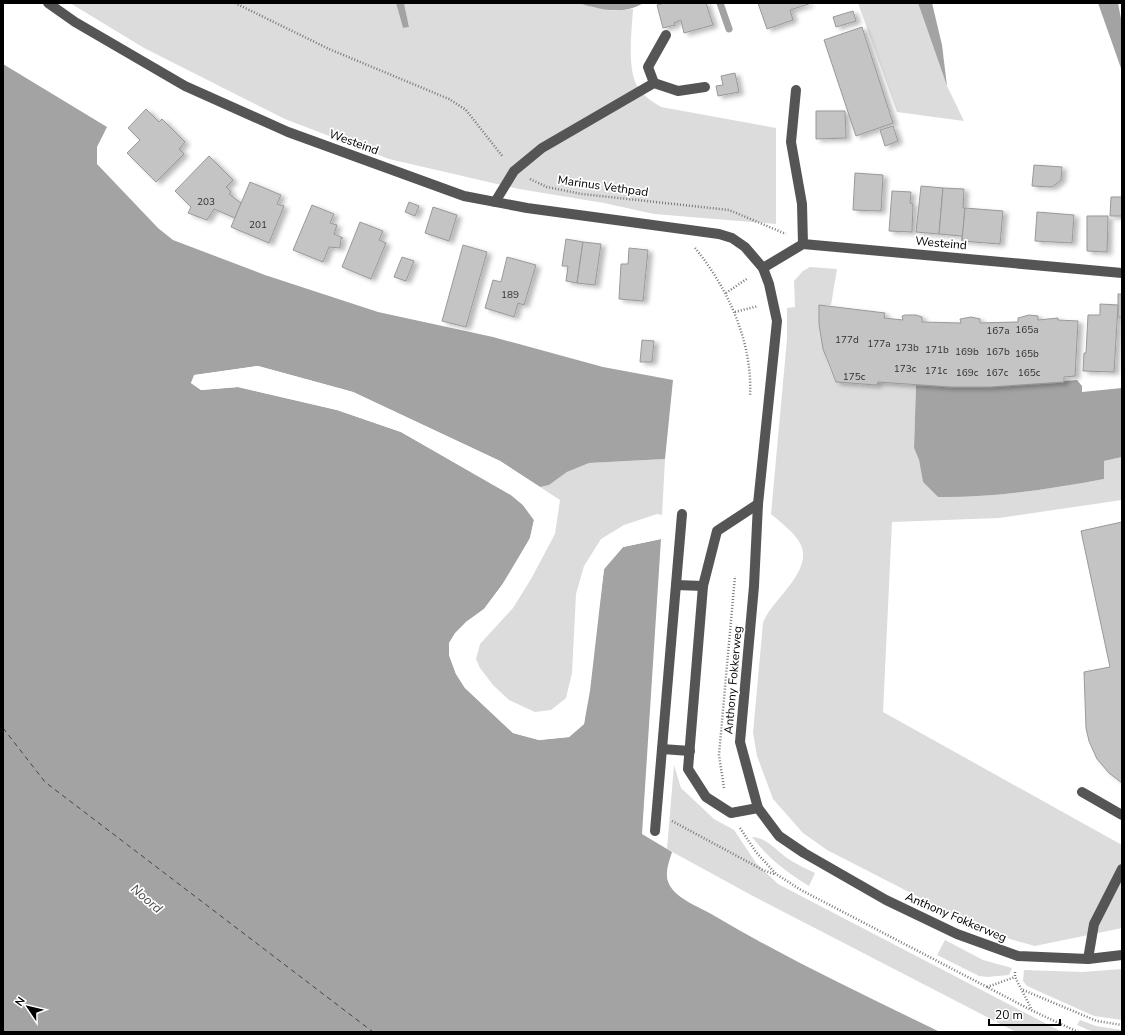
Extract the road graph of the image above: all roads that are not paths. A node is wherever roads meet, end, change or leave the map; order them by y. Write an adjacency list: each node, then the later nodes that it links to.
1 (48, 3): 6 (street, Westeind)
2 (666, 35): 3 (street)
3 (654, 83): 4 (street); 6 (street)
4 (705, 87)
5 (796, 90): 7 (street)
6 (495, 202): 8 (street, Westeind)
7 (803, 244): 8 (street); 9 (street, Westeind)
8 (763, 268): 10 (street, Anthony Fokkerweg)
9 (1122, 273)
10 (758, 504): 13 (street); 17 (street, Anthony Fokkerweg)
11 (682, 514): 12 (street)
12 (676, 584): 13 (street); 14 (street)
13 (703, 586): 15 (street)
14 (662, 749): 15 (street); 19 (street)
15 (690, 751): 17 (street)
16 (1082, 792): 18 (street)
17 (758, 808): 22 (street, Anthony Fokkerweg)
18 (1122, 815)
19 (655, 831)
20 (1122, 869): 22 (street)
21 (1122, 955): 22 (street, Anthony Fokkerweg)
22 (1088, 959)

